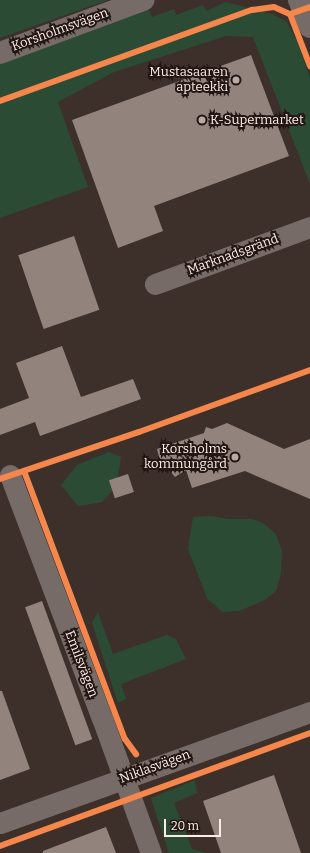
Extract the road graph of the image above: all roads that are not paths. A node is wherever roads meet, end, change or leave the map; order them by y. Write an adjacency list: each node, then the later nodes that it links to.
1 (143, 0): 4 (main road, Korsholmsvägen)
2 (299, 0): 3 (main road)
3 (310, 27)
4 (0, 52)
5 (310, 227): 6 (street, Marknadsgränd)
6 (155, 284)
7 (10, 476): 9 (street, Emilsvägen)
8 (310, 712): 9 (street, Niklasvägen)
9 (123, 779): 10 (street, Niklasvägen); 11 (street, Emilsvägen)
10 (0, 823)
11 (151, 853)

